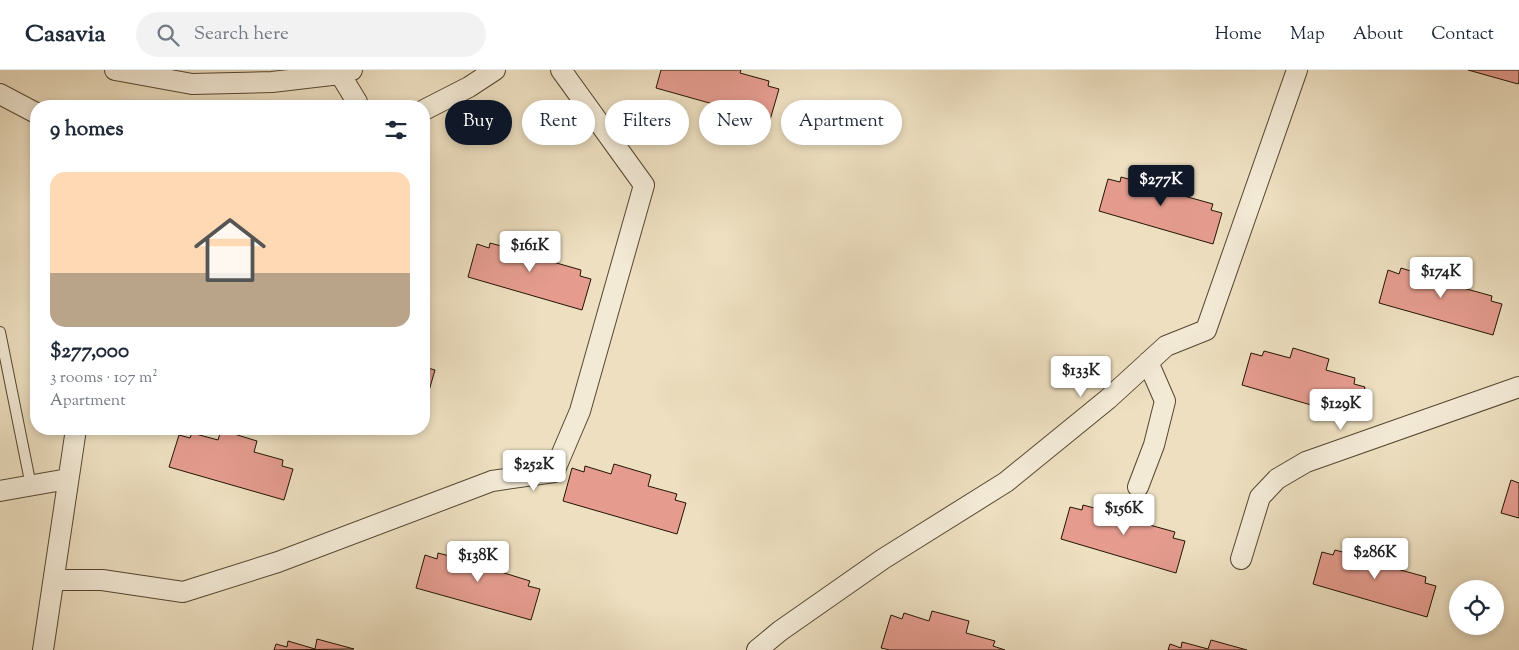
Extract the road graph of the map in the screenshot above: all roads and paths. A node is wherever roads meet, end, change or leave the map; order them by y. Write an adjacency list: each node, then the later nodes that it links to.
1 (115, 70): 5 (street)
2 (495, 70): 8 (street)
3 (561, 70): 19 (street)
4 (1297, 70): 11 (street)
5 (346, 72): 7 (street)
6 (0, 94): 9 (street)
7 (356, 100)
8 (430, 107)
9 (30, 110)
10 (0, 332): 15 (lane)
11 (1148, 362): 16 (street); 21 (street)
12 (1519, 387): 18 (street)
13 (75, 435): 14 (street)
14 (68, 479): 15 (street); 19 (street)
15 (32, 486): 17 (street)
16 (1138, 488)
17 (0, 491)
18 (1241, 559)
19 (54, 580): 20 (street)
20 (43, 650)
21 (757, 650)

